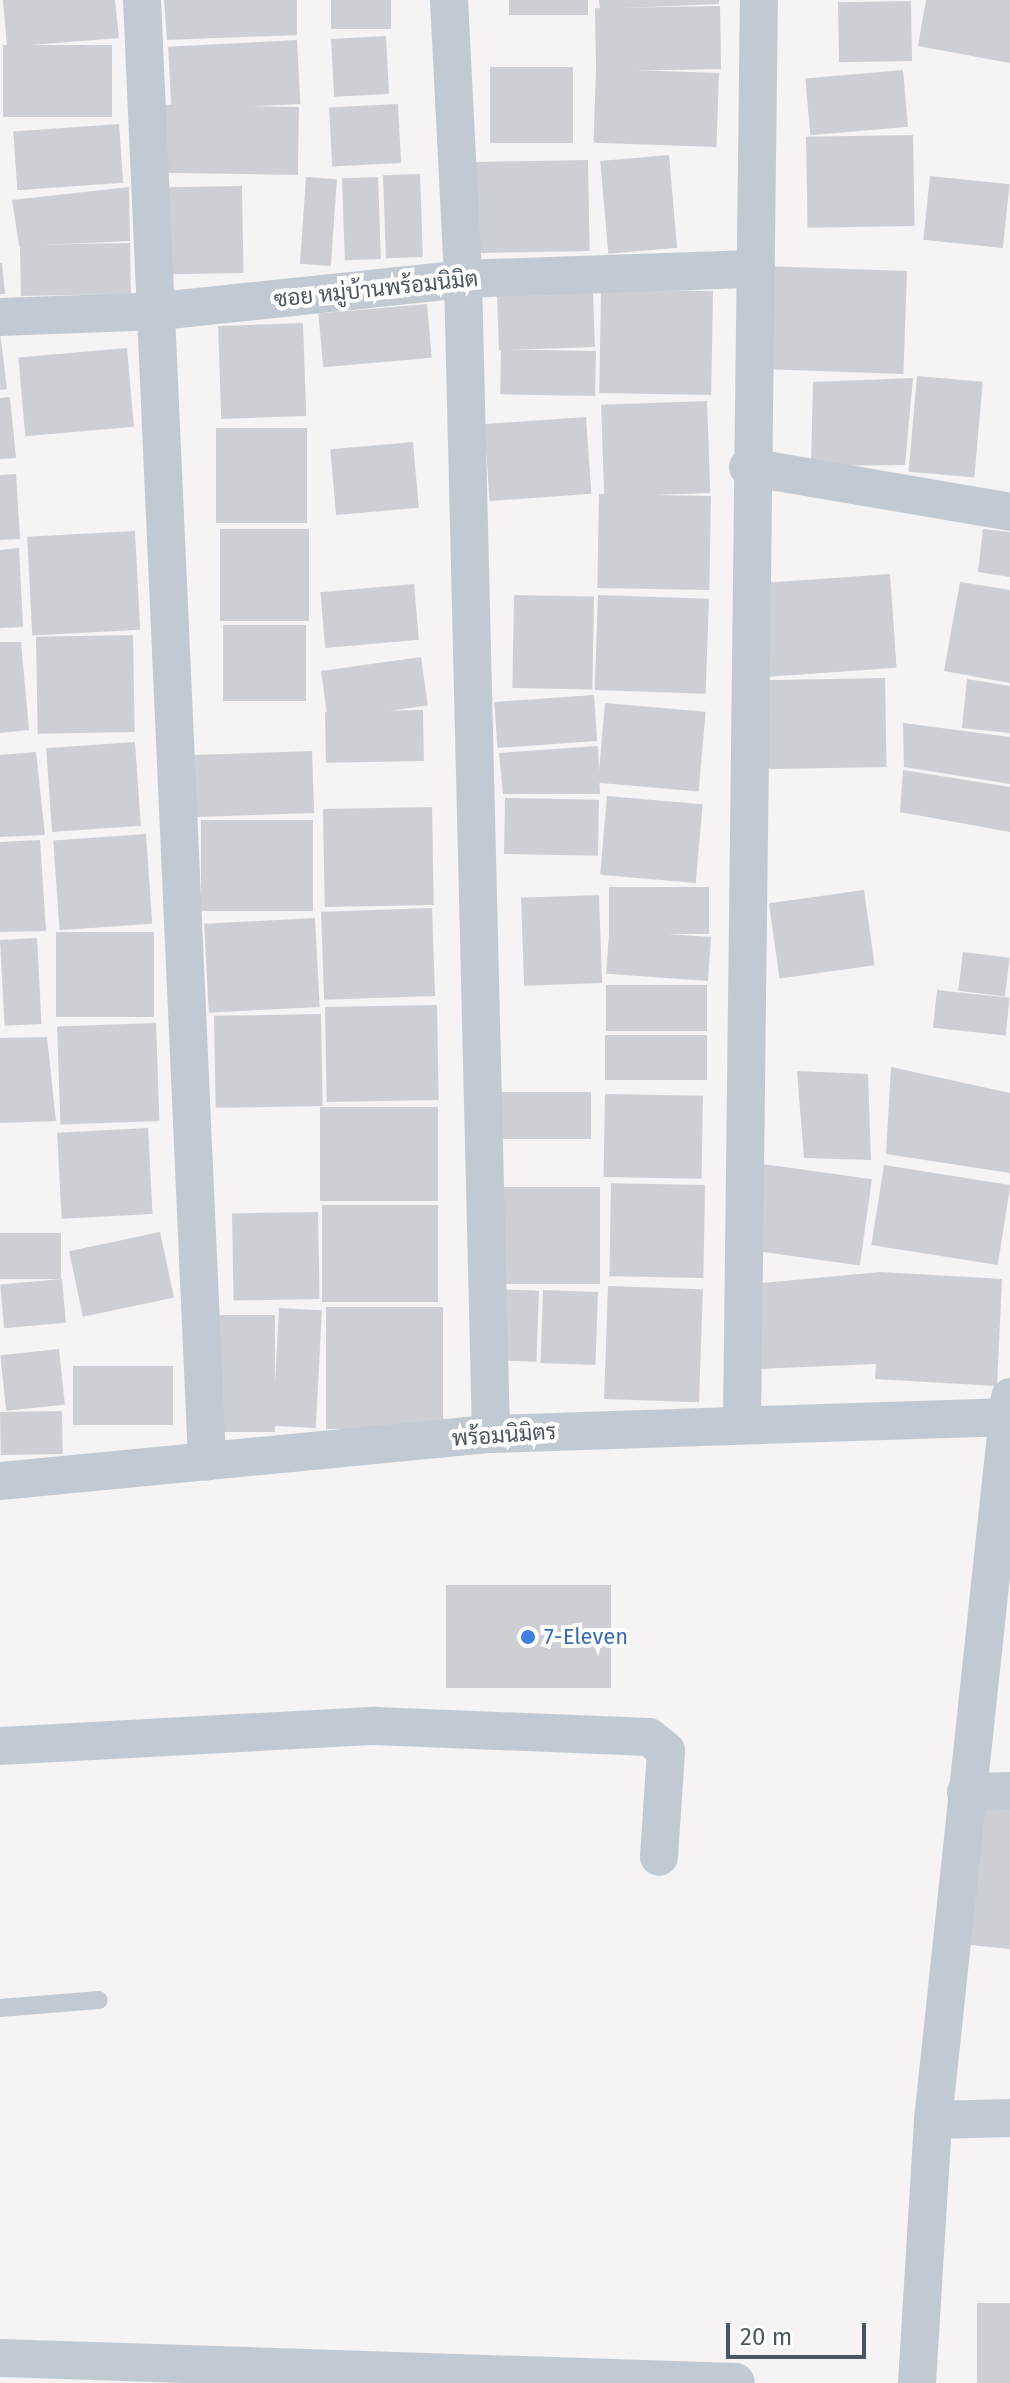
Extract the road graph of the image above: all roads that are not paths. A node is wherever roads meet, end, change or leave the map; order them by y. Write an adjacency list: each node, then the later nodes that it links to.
1 (142, 0): 6 (street)
2 (449, 0): 5 (street)
3 (759, 0): 4 (street)
4 (753, 269): 5 (street, ซอย หมู่บ้านพร้อมนิมิต); 8 (street)
5 (463, 279): 6 (street, ซอย หมู่บ้านพร้อมนิมิต); 12 (street)
6 (160, 311): 7 (street, ซอย หมู่บ้านพร้อมนิมิต); 13 (street)
7 (0, 317)
8 (748, 467): 9 (street); 11 (street)
9 (1010, 512)
10 (1009, 1410): 11 (street, พร้อมนิมิตร); 17 (street)
11 (742, 1423): 12 (street, พร้อมนิมิตร)
12 (491, 1434): 13 (street, พร้อมนิมิตร)
13 (207, 1462): 14 (street, พร้อมนิมิตร)
14 (0, 1481)
15 (0, 1746): 18 (street)
16 (1010, 1791): 17 (street)
17 (966, 1792): 22 (street)
18 (659, 1857)
19 (99, 2000): 20 (lane)
20 (0, 2008)
21 (1010, 2118): 22 (street)
22 (933, 2120): 25 (street)
23 (0, 2358): 24 (street)
24 (736, 2382)
25 (917, 2383)

